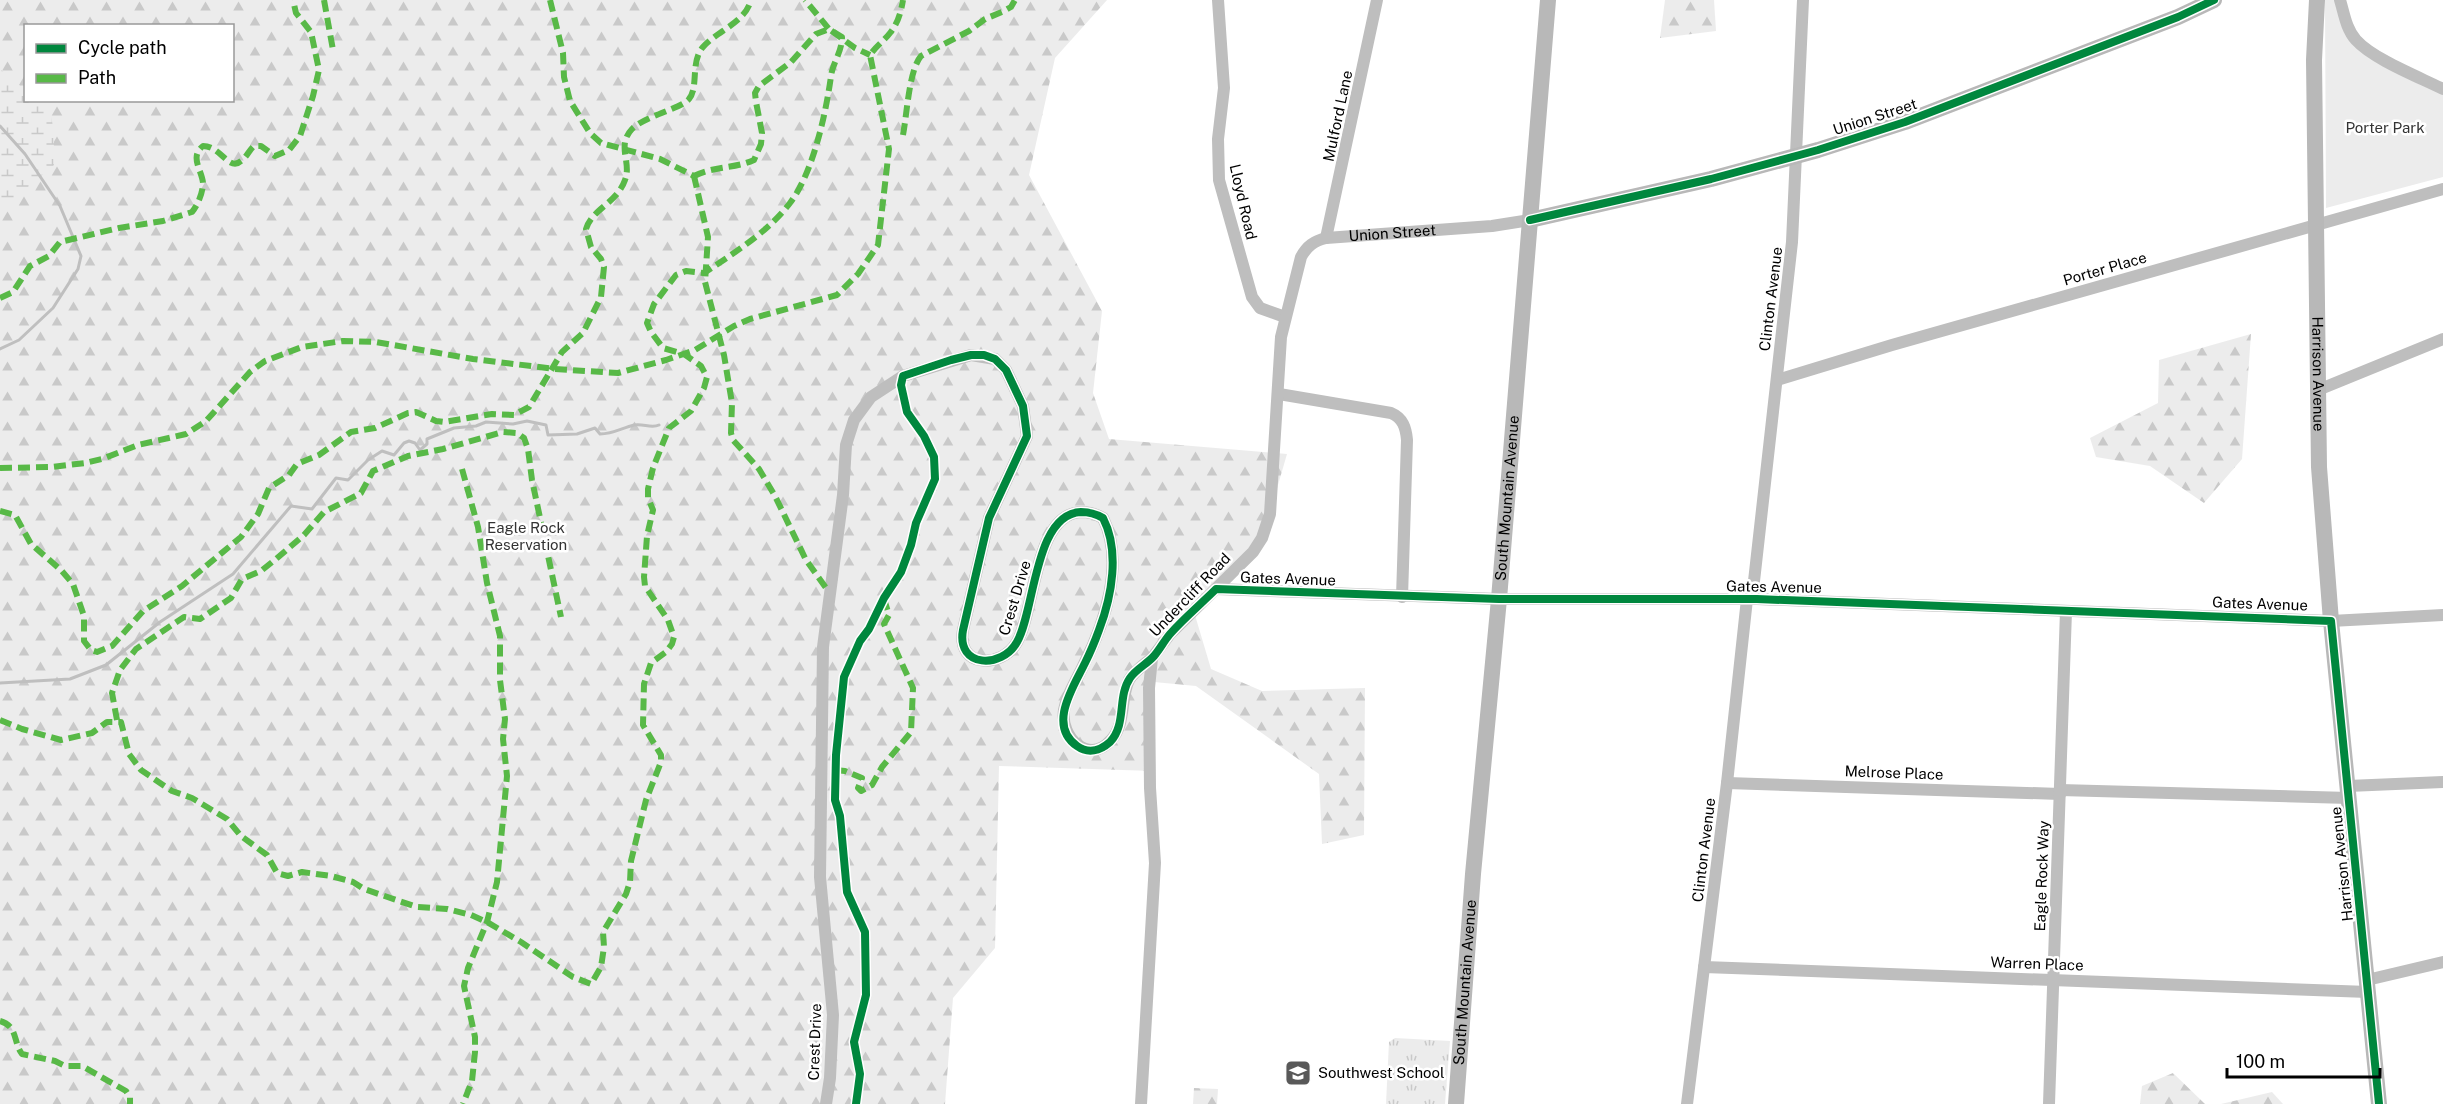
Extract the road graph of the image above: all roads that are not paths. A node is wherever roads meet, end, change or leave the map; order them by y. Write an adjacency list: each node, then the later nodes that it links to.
1 (1218, 0): 14 (street, Lloyd Road)
2 (1377, 0): 13 (street, Mulford Lane)
3 (1548, 0): 11 (street, South Mountain Avenue)
4 (1803, 0): 9 (street, Clinton Avenue)
5 (2214, 0): 9 (street, Union Street)
6 (2317, 0): 12 (street, Harrison Avenue)
7 (2340, 0): 8 (street)
8 (2443, 88)
9 (1796, 156): 11 (street, Union Street); 16 (street, Clinton Avenue)
10 (2443, 189): 12 (street, Porter Place)
11 (1530, 220): 13 (street, Union Street); 21 (street, South Mountain Avenue)
12 (2316, 224): 16 (street, Porter Place); 17 (street, Harrison Avenue)
13 (1326, 238): 14 (street, Undercliff Road)
14 (1285, 317): 18 (street, Undercliff Road)
15 (2443, 339): 17 (street)
16 (1777, 380): 22 (street, Clinton Avenue)
17 (2318, 390): 25 (street, Harrison Avenue)
18 (1279, 394): 19 (street, Undercliff Road); 20 (street)
19 (1216, 589): 20 (street, Gates Avenue); 26 (street, Undercliff Road)
20 (1402, 597): 21 (street, Gates Avenue)
21 (1499, 599): 22 (street, Gates Avenue); 37 (street, South Mountain Avenue)
22 (1749, 599): 23 (street, Gates Avenue); 28 (street, Clinton Avenue)
23 (2066, 611): 25 (street, Gates Avenue); 29 (street, Eagle Rock Way)
24 (2443, 615): 25 (street, Gates Avenue)
25 (2331, 621): 30 (street, Harrison Avenue)
26 (1152, 658): 35 (street, Crest Drive); 36 (street, Undercliff Road)
27 (2443, 782): 30 (street, Melrose Place)
28 (1727, 783): 29 (street, Melrose Place); 32 (street, Clinton Avenue)
29 (2060, 792): 30 (street, Melrose Place); 33 (street, Eagle Rock Way)
30 (2348, 792): 34 (street, Harrison Avenue)
31 (2443, 962): 34 (street, Warren Place)
32 (1704, 967): 33 (street, Warren Place); 38 (street, Clinton Avenue)
33 (2054, 980): 34 (street, Warren Place); 39 (street, Eagle Rock Way)
34 (2367, 986): 40 (street, Harrison Avenue)
35 (826, 1104)
36 (1140, 1104)
37 (1456, 1104)
38 (1687, 1104)
39 (2049, 1104)
40 (2379, 1104)

